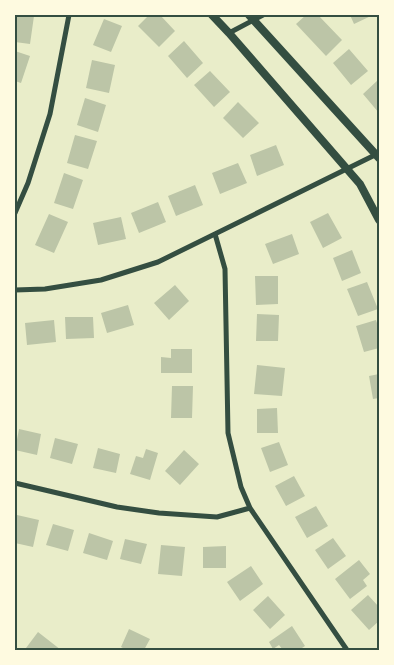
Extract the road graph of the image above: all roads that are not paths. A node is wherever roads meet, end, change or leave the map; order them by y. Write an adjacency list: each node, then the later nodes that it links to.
1 (69, 15): 8 (street)
2 (212, 15): 5 (street)
3 (263, 15): 4 (street)
4 (251, 18): 5 (street); 6 (street)
5 (229, 33): 7 (street)
6 (378, 155): 7 (street)
7 (346, 169): 9 (street); 10 (street)
8 (15, 213)
9 (379, 220)
10 (215, 234): 11 (street); 13 (street)
11 (15, 290)
12 (15, 483): 13 (street)
13 (250, 508): 14 (street)
14 (347, 650)

